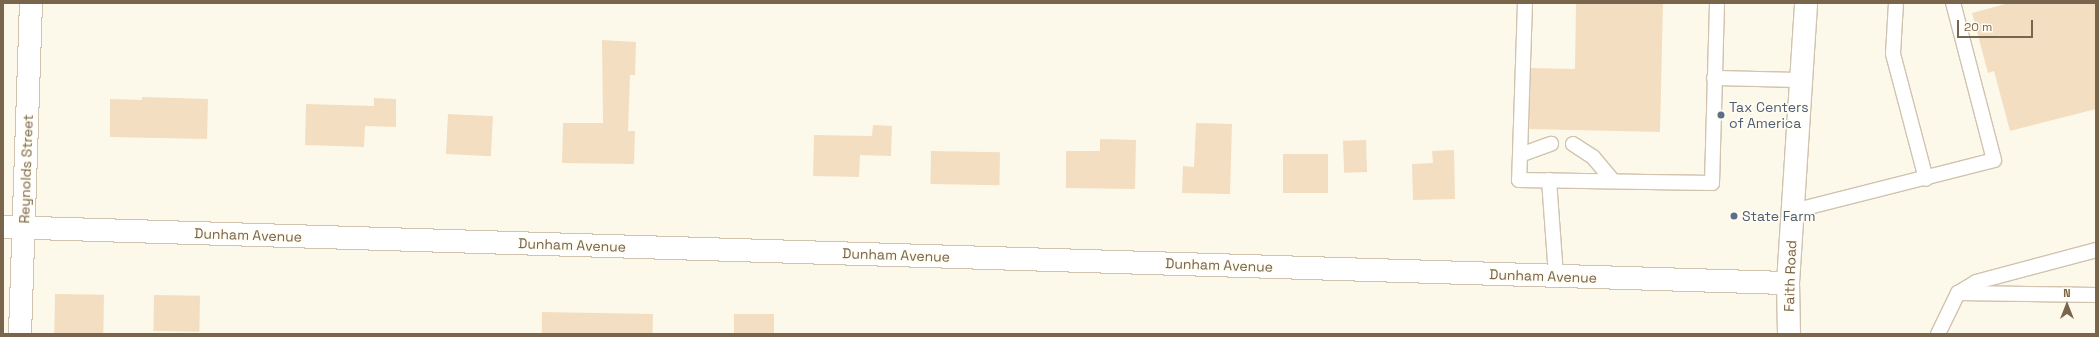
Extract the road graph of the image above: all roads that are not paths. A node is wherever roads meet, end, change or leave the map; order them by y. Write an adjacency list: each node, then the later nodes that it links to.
1 (31, 3): 16 (street, Reynolds Street)
2 (1524, 3): 11 (lane)
3 (1717, 3): 7 (lane)
4 (1806, 3): 8 (street, Faith Road)
5 (1896, 3): 12 (lane)
6 (1953, 3): 12 (lane)
7 (1714, 78): 8 (lane); 14 (lane)
8 (1801, 80): 15 (street, Faith Road)
9 (1551, 144): 11 (lane)
10 (1573, 144): 14 (lane)
11 (1520, 155): 13 (lane)
12 (1926, 179): 15 (lane)
13 (1549, 180): 14 (lane); 18 (lane)
14 (1613, 181)
15 (1793, 211): 19 (street, Faith Road)
16 (14, 227): 18 (street, Dunham Avenue); 22 (street, Reynolds Street)
17 (2096, 250): 20 (lane)
18 (1556, 276): 19 (street, Dunham Avenue)
19 (1788, 283): 23 (street, Faith Road)
20 (1958, 293): 21 (lane); 24 (lane)
21 (2096, 295)
22 (20, 334)
23 (1789, 334)
24 (1938, 334)

